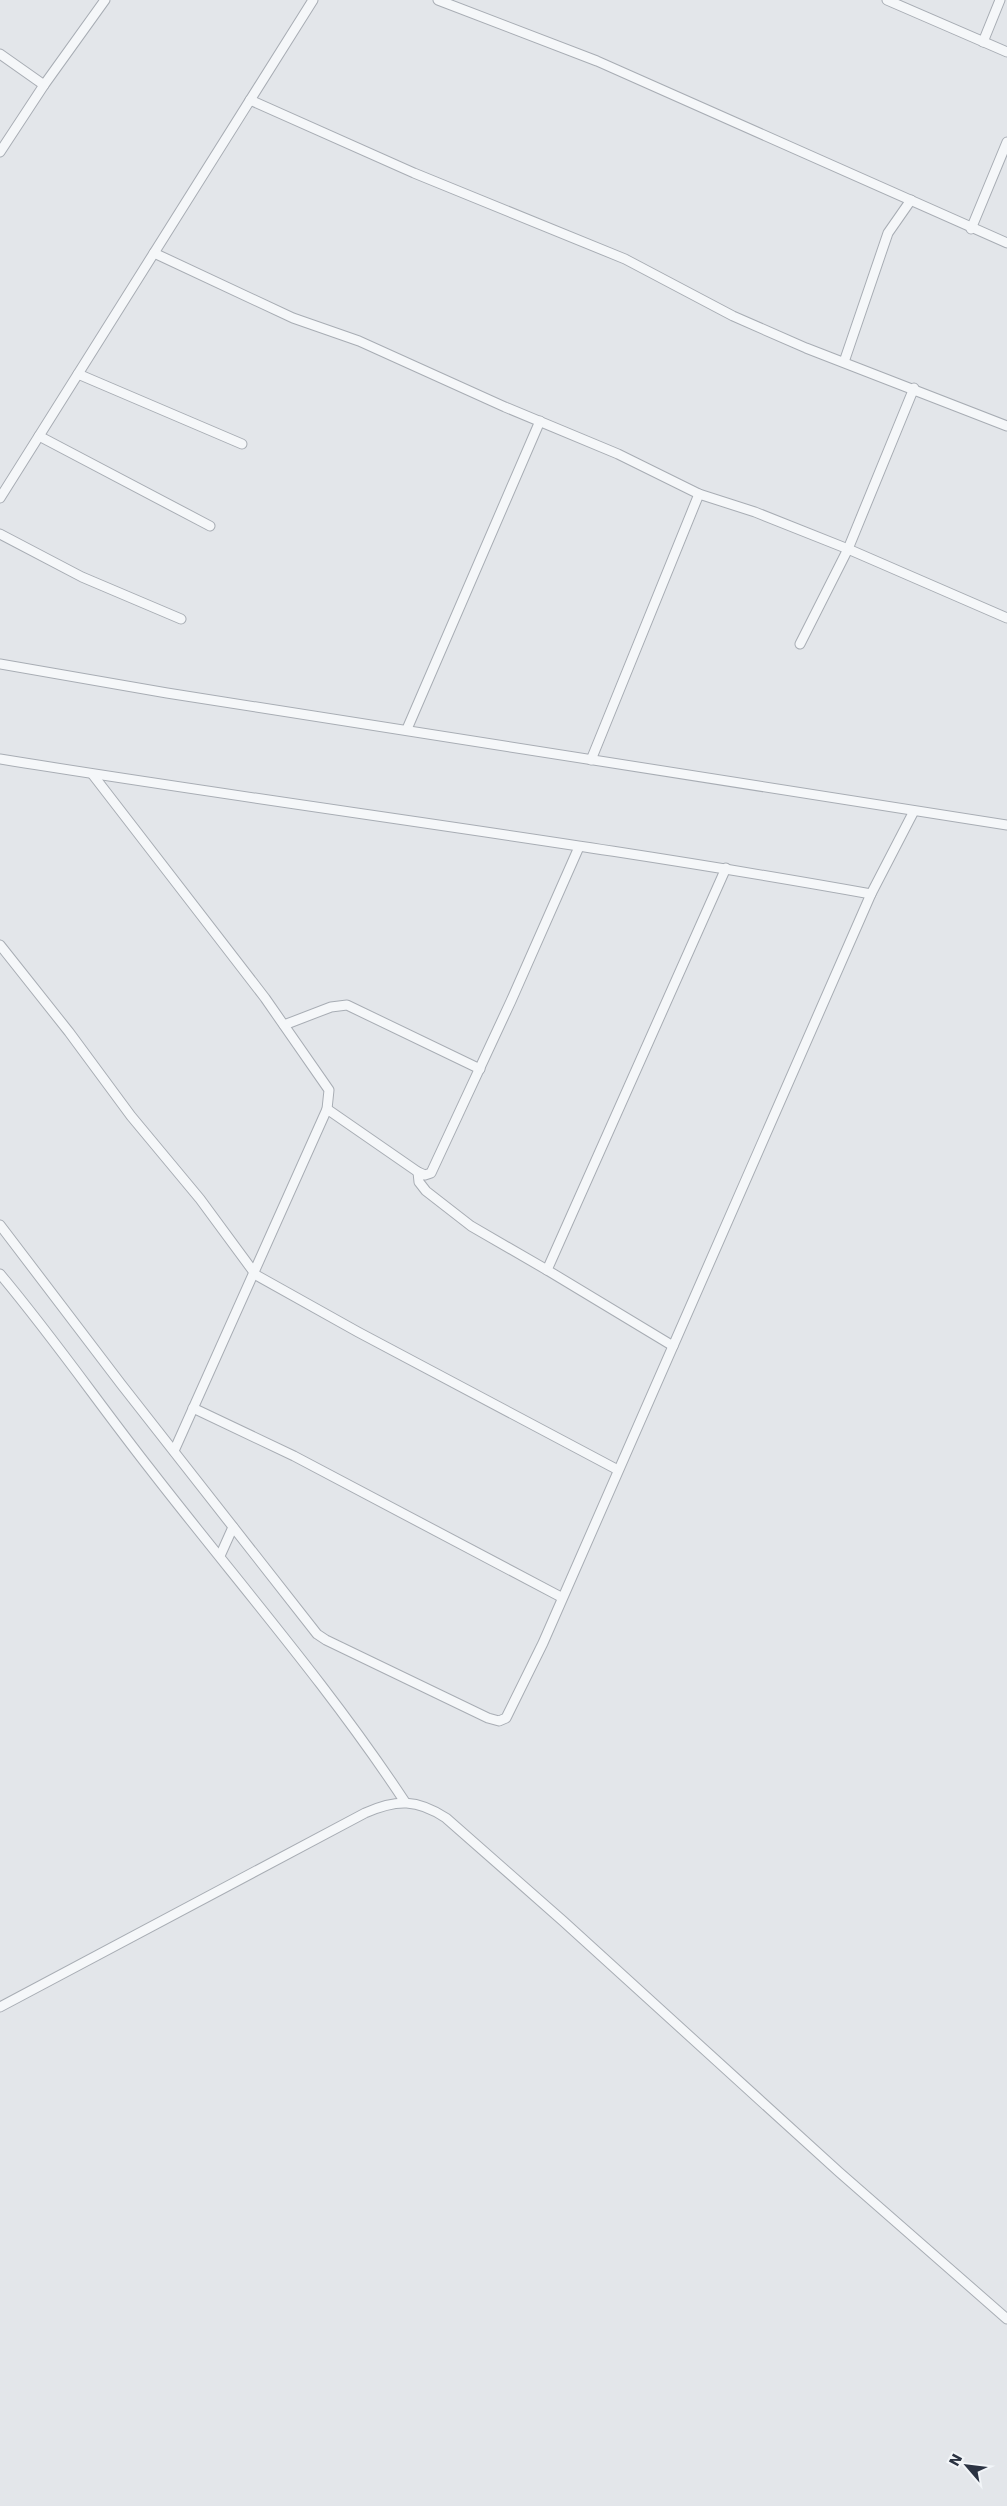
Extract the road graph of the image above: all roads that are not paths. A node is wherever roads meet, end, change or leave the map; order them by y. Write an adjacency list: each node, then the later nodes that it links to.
1 (105, 0): 9 (street)
2 (314, 0): 10 (street)
3 (438, 0): 13 (street)
4 (887, 0): 6 (street)
5 (1000, 0): 6 (street)
6 (983, 42): 7 (street)
7 (1007, 52)
8 (0, 54): 9 (street)
9 (44, 85): 12 (street)
10 (250, 100): 16 (street); 17 (street)
11 (1007, 142): 14 (street)
12 (0, 152)
13 (911, 200): 14 (street); 17 (street)
14 (971, 229): 15 (street)
15 (1007, 243)
16 (154, 253): 18 (street); 20 (street)
17 (844, 362): 19 (street)
18 (78, 374): 22 (street); 23 (street)
19 (914, 388): 21 (street); 28 (street)
20 (540, 421): 24 (street); 33 (street)
21 (1007, 426)
22 (39, 436): 25 (street); 26 (street)
23 (242, 444)
24 (699, 494): 28 (street); 35 (street)
25 (0, 498)
26 (210, 526)
27 (0, 534): 30 (street)
28 (848, 549): 29 (street); 31 (street)
29 (1007, 618)
30 (181, 619)
31 (800, 644)
32 (0, 664): 33 (street)
33 (407, 729): 35 (street)
34 (0, 759): 36 (street)
35 (591, 760): 37 (street)
36 (94, 775): 39 (street); 43 (street)
37 (914, 811): 38 (street); 41 (street)
38 (1007, 825)
39 (579, 847): 40 (street); 44 (street)
40 (726, 868): 41 (street); 49 (street)
41 (871, 894): 51 (street)
42 (0, 945): 48 (street)
43 (284, 1025): 44 (street); 45 (street)
44 (480, 1069): 46 (street)
45 (327, 1109): 46 (street); 48 (street)
46 (418, 1172): 49 (street)
47 (0, 1225): 53 (street)
48 (254, 1270): 52 (street); 54 (street)
49 (547, 1270): 51 (street)
50 (0, 1274): 56 (street)
51 (673, 1346): 54 (street)
52 (193, 1408): 53 (street); 57 (street)
53 (174, 1451): 55 (street)
54 (618, 1470): 57 (street)
55 (234, 1528): 56 (street); 57 (street)
56 (220, 1556): 58 (street)
57 (561, 1597)
58 (405, 1802): 59 (street); 60 (street)
59 (0, 2007)
60 (1007, 2319)

